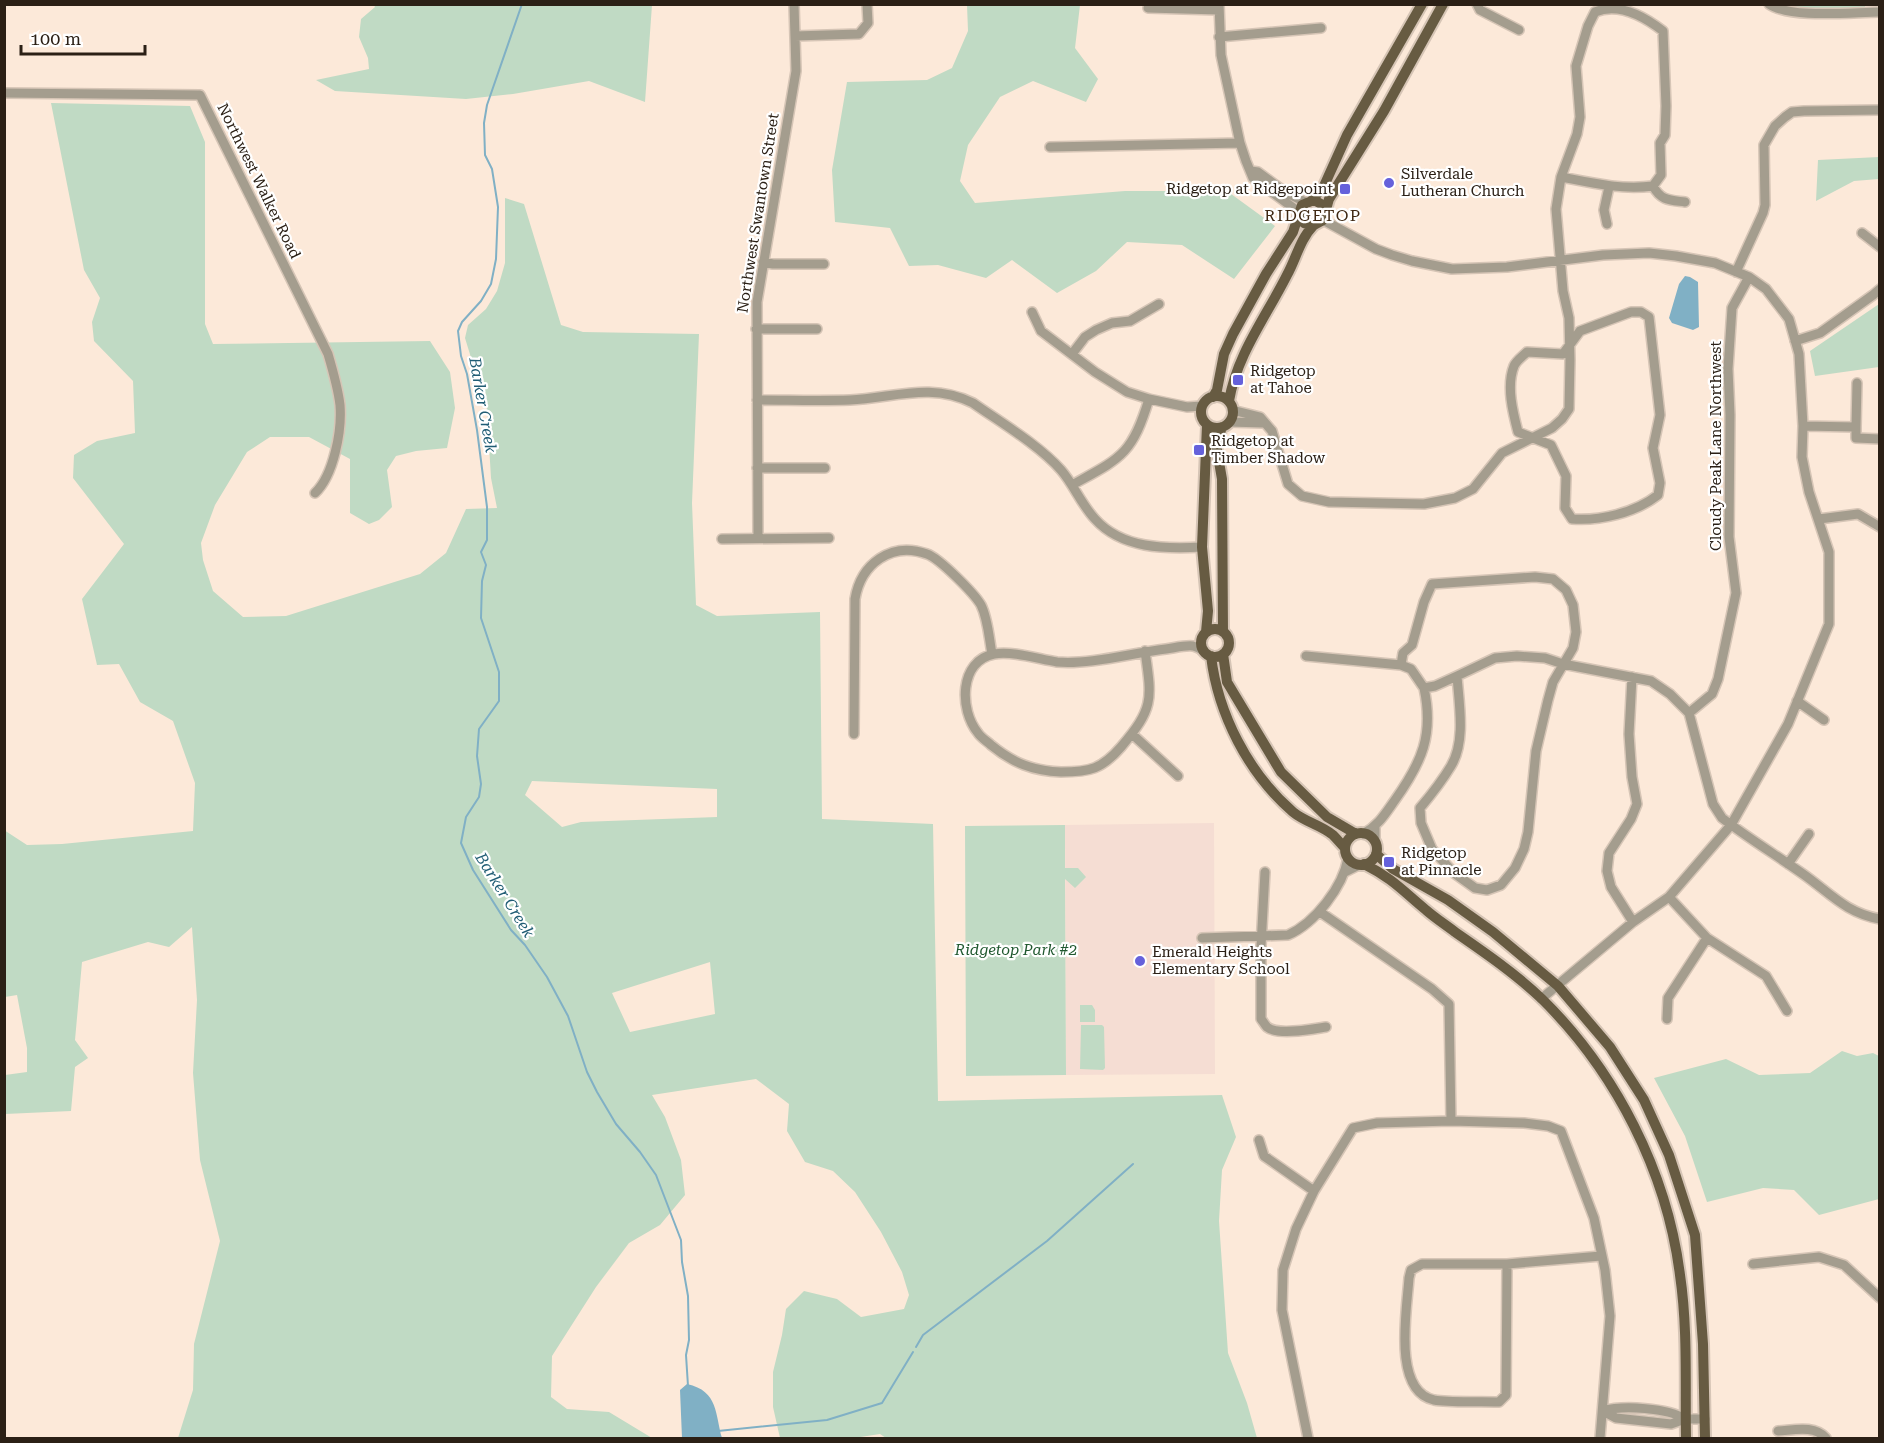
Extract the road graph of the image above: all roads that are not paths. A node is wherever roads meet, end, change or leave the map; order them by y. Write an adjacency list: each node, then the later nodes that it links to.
1 (794, 4): 13 (street, Northwest Swantown Street)
2 (867, 4): 13 (street)
3 (1422, 4): 23 (main road)
4 (1443, 4): 26 (main road)
5 (1478, 4): 12 (street)
6 (1770, 4): 10 (street)
7 (1219, 7): 8 (street); 14 (street)
8 (1148, 8)
9 (1594, 8): 20 (street); 21 (street)
10 (1880, 12)
11 (1321, 28): 14 (street)
12 (1519, 30)
13 (795, 36): 31 (street, Northwest Swantown Street)
14 (1219, 37): 17 (street)
15 (4, 93): 58 (street, Northwest Walker Road)
16 (1880, 110): 33 (street)
17 (1240, 143): 18 (street); 19 (street)
18 (1050, 147)
19 (1251, 171): 23 (street); 25 (street)
20 (1561, 177): 22 (street); 30 (street)
21 (1653, 186): 22 (street); 24 (street)
22 (1609, 187): 27 (street)
23 (1308, 201): 25 (main road); 26 (main road)
24 (1685, 202)
25 (1299, 214): 26 (main road); 44 (main road)
26 (1320, 218): 30 (street); 47 (main road)
27 (1607, 224)
28 (1862, 233): 29 (street)
29 (1880, 247)
30 (1561, 260): 33 (street); 41 (street)
31 (763, 262): 32 (street); 38 (street, Northwest Swantown Street)
32 (824, 264)
33 (1736, 272): 34 (street)
34 (1749, 277): 40 (street); 77 (street, Cloudy Peak Lane Northwest)
35 (1880, 289): 40 (street)
36 (1159, 304): 42 (street)
37 (1032, 312): 42 (street)
38 (756, 329): 39 (street); 46 (street, Northwest Swantown Street)
39 (817, 329)
40 (1796, 341): 51 (street)
41 (1570, 345): 53 (street); 53 (street); 53 (street)
42 (1072, 354): 45 (street)
43 (1857, 383): 52 (street)
44 (1212, 397): 47 (main road); 48 (main road)
45 (1149, 399): 48 (street); 57 (street)
46 (757, 400): 55 (street, Northwest Swantown Street); 57 (street)
47 (1230, 406): 49 (street); 50 (main road)
48 (1201, 414): 50 (main road); 64 (main road)
49 (1263, 423): 50 (street); 53 (street)
50 (1226, 425): 65 (main road)
51 (1803, 426): 52 (street); 59 (street)
52 (1856, 427): 54 (street)
53 (1532, 438)
54 (1880, 439)
55 (757, 468): 56 (street); 61 (street, Northwest Swantown Street)
56 (825, 468)
57 (1072, 485): 64 (street)
58 (315, 493)
59 (1819, 519): 60 (street); 76 (street)
60 (1880, 527)
61 (758, 538): 62 (street); 63 (street)
62 (829, 538)
63 (723, 539)
64 (1202, 547): 66 (main road)
65 (1223, 632): 66 (main road); 69 (main road)
66 (1200, 639): 67 (street); 69 (main road)
67 (1144, 651): 68 (street); 80 (street)
68 (992, 654): 79 (street); 80 (street)
69 (1213, 654): 84 (main road); 87 (main road)
70 (1306, 656): 72 (street)
71 (1563, 664): 72 (street); 73 (street); 73 (street); 74 (street)
72 (1401, 665): 75 (street)
73 (1458, 676): 75 (street)
74 (1632, 678): 77 (street); 96 (street)
75 (1424, 688): 83 (street)
76 (1797, 701): 78 (street); 82 (street)
77 (1689, 713): 82 (street)
78 (1824, 720)
79 (854, 734)
80 (1132, 734): 81 (street)
81 (1178, 776)
82 (1731, 825): 89 (street); 93 (street)
83 (1375, 827): 84 (street); 86 (street)
84 (1360, 834): 86 (main road); 87 (main road)
85 (1809, 834): 89 (street)
86 (1375, 842): 88 (main road)
87 (1346, 853): 90 (main road); 92 (street)
88 (1376, 854): 90 (main road); 100 (main road)
89 (1788, 864): 95 (street)
90 (1362, 865): 92 (street); 101 (main road)
91 (1265, 872): 97 (street)
92 (1345, 872): 94 (street)
93 (1669, 897): 96 (street); 99 (street)
94 (1320, 912): 97 (street); 105 (street)
95 (1880, 919)
96 (1633, 922): 100 (street)
97 (1262, 937): 98 (street); 104 (street)
98 (1202, 938)
99 (1707, 938): 102 (street); 103 (street)
100 (1558, 986): 101 (street); 114 (main road)
101 (1541, 999): 113 (main road)
102 (1787, 1011)
103 (1667, 1019)
104 (1326, 1027)
105 (1451, 1121): 107 (street); 108 (street)
106 (1259, 1140): 107 (street)
107 (1314, 1191): 116 (street)
108 (1601, 1256): 109 (street); 112 (street)
109 (1507, 1264): 109 (street)
110 (1753, 1264): 111 (street)
111 (1880, 1298)
112 (1603, 1411): 113 (street); 117 (street)
113 (1685, 1419): 114 (street); 118 (main road)
114 (1705, 1419): 119 (main road)
115 (1778, 1431): 120 (street)
116 (1308, 1438)
117 (1600, 1438)
118 (1686, 1438)
119 (1705, 1438)
120 (1826, 1438)

